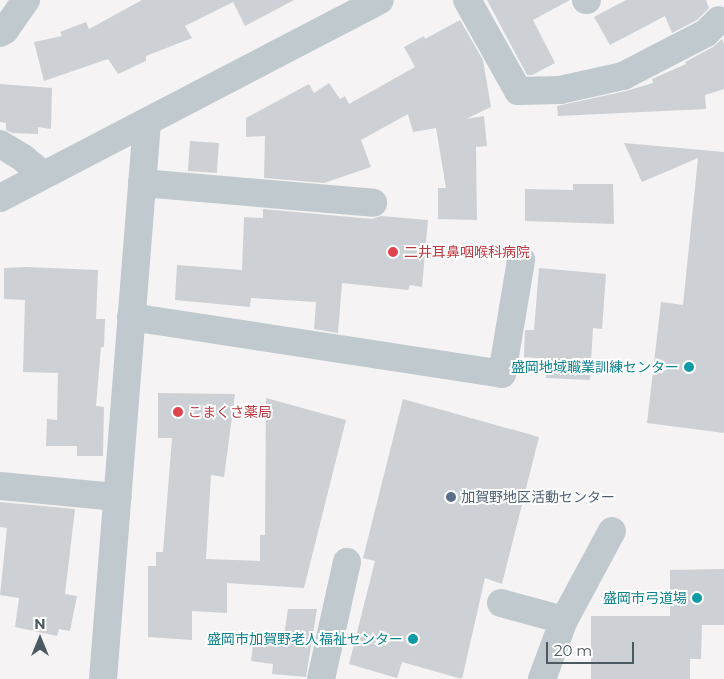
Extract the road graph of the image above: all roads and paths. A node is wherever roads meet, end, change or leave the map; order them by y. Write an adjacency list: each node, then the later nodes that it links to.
1 (26, 0): 5 (street)
2 (380, 0): 6 (street)
3 (467, 0): 4 (street)
4 (719, 20)
5 (0, 33)
6 (147, 122): 8 (street); 9 (street)
7 (0, 144): 8 (street)
8 (43, 175): 10 (street)
9 (142, 183): 11 (street); 13 (street)
10 (0, 198)
11 (373, 203)
12 (521, 260): 13 (street)
13 (131, 317): 15 (street)
14 (0, 486): 15 (street)
15 (117, 497): 20 (street)
16 (612, 530): 19 (street)
17 (347, 562): 21 (street)
18 (501, 603): 19 (street)
19 (564, 620): 22 (street)
20 (103, 679)
21 (321, 679)
22 (542, 679)

